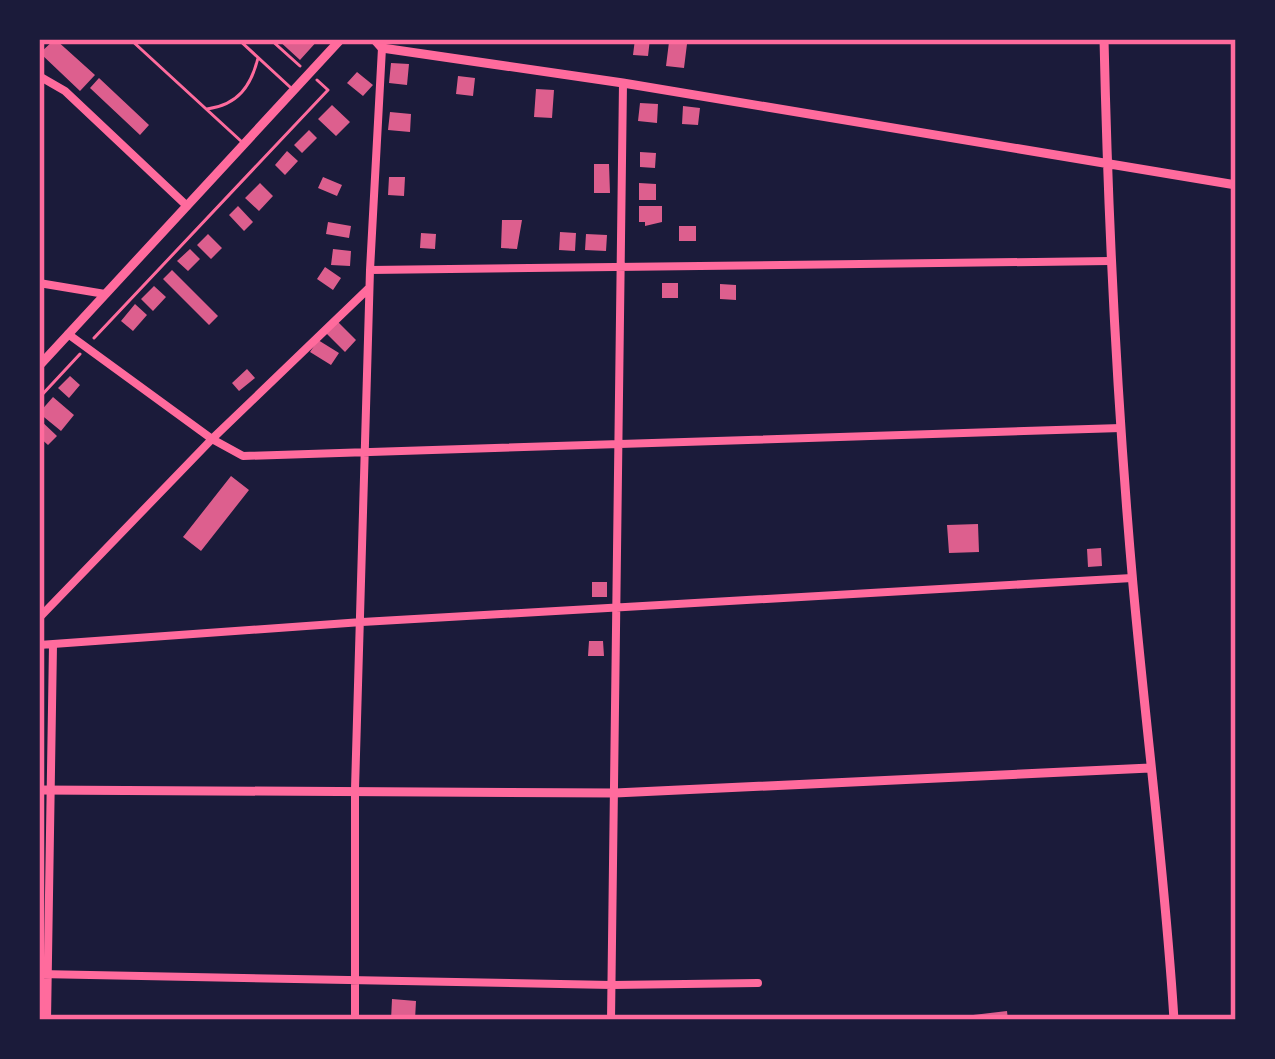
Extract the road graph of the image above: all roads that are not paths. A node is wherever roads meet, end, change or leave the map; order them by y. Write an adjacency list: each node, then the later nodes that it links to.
1 (130, 39): 10 (lane)
2 (238, 39): 6 (lane)
3 (341, 39): 9 (street)
4 (1104, 39): 12 (street)
5 (378, 44): 8 (street); 17 (street)
6 (258, 58): 9 (lane); 10 (lane)
7 (39, 76): 14 (street)
8 (623, 83): 12 (street); 16 (street)
9 (293, 90): 11 (street)
10 (206, 109): 11 (lane)
11 (244, 143): 14 (street)
12 (1107, 162): 13 (street); 15 (street)
13 (1236, 185)
14 (187, 206): 20 (street)
15 (1110, 261): 16 (street); 23 (street)
16 (623, 264): 17 (street); 25 (street)
17 (370, 270): 19 (street)
18 (39, 283): 20 (street)
19 (370, 286): 24 (street); 26 (street)
20 (105, 294): 21 (street)
21 (68, 334): 22 (street); 24 (street)
22 (39, 366)
23 (1121, 428): 25 (street); 27 (street)
24 (212, 440): 26 (street); 29 (street)
25 (618, 442): 26 (street); 28 (street)
26 (366, 455): 30 (street)
27 (1132, 578): 28 (street); 33 (street)
28 (616, 608): 30 (street); 36 (street)
29 (39, 618)
30 (362, 622): 32 (street); 34 (street)
31 (39, 645): 32 (street)
32 (53, 645): 35 (street)
33 (1150, 768): 36 (street); 44 (street)
34 (356, 789): 35 (street); 36 (street); 38 (street)
35 (45, 790): 37 (street)
36 (615, 793): 40 (street)
37 (44, 975): 38 (street); 41 (street)
38 (356, 980): 40 (street); 42 (street)
39 (758, 983): 40 (street)
40 (612, 985): 43 (street)
41 (47, 1020)
42 (355, 1020)
43 (611, 1020)
44 (1174, 1020)

